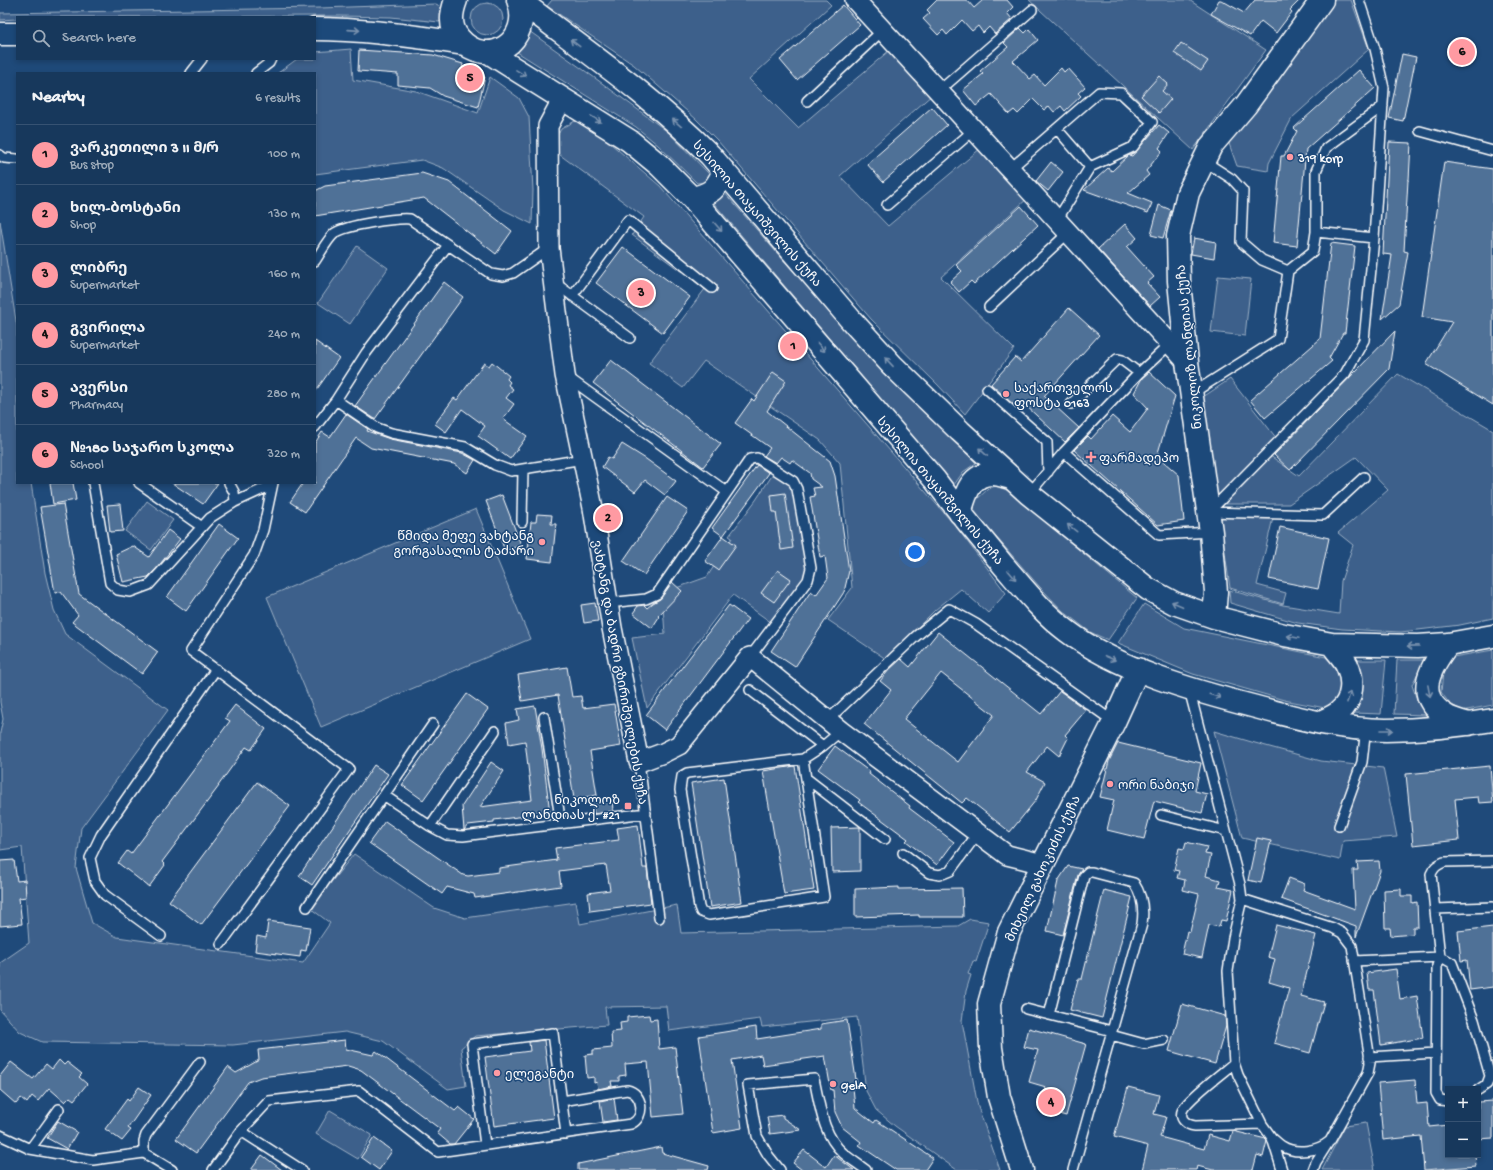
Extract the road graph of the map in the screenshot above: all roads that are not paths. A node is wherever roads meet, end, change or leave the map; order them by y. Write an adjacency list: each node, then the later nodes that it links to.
1 (456, 0): 11 (main road)
2 (518, 0): 12 (main road); 30 (main road, სესილია თაყაიშვილის ქუჩა, one-way to 2)
3 (1322, 0): 27 (main road, ნიკოლოზ ლანდიას ქუჩა)
4 (1359, 0): 20 (lane)
5 (862, 2): 8 (street)
6 (1032, 10): 17 (lane)
7 (316, 29): 11 (main road, one-way to 11)
8 (882, 30): 17 (street); 19 (lane)
9 (0, 34): 10 (main road)
10 (16, 34)
11 (464, 44): 12 (main road)
12 (488, 52): 18 (main road, სესილია თაყაიშვილის ქუჩა, one-way to 18)
13 (201, 60): 15 (lane)
14 (270, 60): 16 (lane)
15 (192, 72)
16 (257, 72)
17 (939, 91): 22 (street)
18 (563, 98): 31 (main road, სესილია თაყაიშვილის ქუჩა, one-way to 31); 37 (street, ვახტანგ და ბადრი გზირიშვილების ქუჩა)
19 (807, 101)
20 (1383, 106): 34 (lane); 35 (lane)
21 (1057, 129): 28 (lane); 28 (lane); 29 (lane)
22 (974, 130): 29 (street); 32 (lane)
23 (1420, 131): 24 (lane)
24 (1493, 151)
25 (0, 155): 26 (lane)
26 (16, 159)
27 (1204, 161): 39 (lane); 46 (main road, ნიკოლოზ ლანდიას ქუჩა)
28 (1090, 167): 33 (lane)
29 (1010, 170): 33 (street)
30 (724, 171): 31 (main road); 59 (main road, სესილია თაყაიშვილის ქუჩა, one-way to 30)
31 (692, 198): 67 (main road, სესილია თაყაიშვილის ქუჩა, one-way to 67)
32 (887, 206)
33 (1063, 227): 43 (lane); 45 (street)
34 (1316, 232): 35 (lane); 39 (lane)
35 (1374, 238): 69 (lane)
36 (448, 245): 37 (lane); 38 (lane); 51 (lane)
37 (548, 248): 40 (street, ვახტანგ და ბადრი გზირიშვილების ქუჩა)
38 (316, 260)
39 (1288, 271): 50 (lane)
40 (552, 281): 42 (lane); 48 (street, ვახტანგ და ბადრი გზირიშვილების ქუჩა)
41 (712, 288): 42 (lane)
42 (572, 296): 44 (lane)
43 (989, 307)
44 (630, 338)
45 (1170, 344): 46 (street); 47 (lane)
46 (1187, 362): 50 (main road, ნიკოლოზ ლანდიას ქუჩა)
47 (1139, 373): 52 (lane); 54 (lane)
48 (565, 375): 55 (street, ვახტანგ და ბადრი გზირიშვილების ქუჩა); 64 (lane)
49 (986, 389): 57 (lane)
50 (1191, 394): 69 (main road, ნიკოლოზ ლანდიას ქუჩა)
51 (336, 400): 53 (lane); 56 (lane)
52 (1070, 404)
53 (316, 426)
54 (1064, 452): 57 (lane); 69 (lane)
55 (583, 459): 56 (lane); 71 (street, ვახტანგ და ბადრი გზირიშვილების ქუჩა)
56 (522, 469): 68 (lane)
57 (1048, 472): 65 (lane)
58 (1364, 477): 69 (lane)
59 (1011, 478): 65 (main road, სესილია თაყაიშვილის ქუჩა); 67 (main road)
60 (93, 484): 70 (lane)
61 (141, 484): 70 (lane)
62 (230, 484): 66 (lane)
63 (272, 484): 66 (lane); 77 (lane)
64 (727, 492): 71 (lane); 76 (lane)
65 (1029, 494): 72 (main road, სესილია თაყაიშვილის ქუჩა, one-way to 65)
66 (235, 502): 70 (lane)
67 (960, 513): 78 (main road, სესილია თაყაიშვილის ქუჩა, one-way to 78)
68 (522, 522)
69 (1210, 522): 72 (main road, ნიკოლოზ ლანდიას ქუჩა)
70 (202, 527)
71 (608, 603): 92 (street, ვახტანგ და ბადრი გზირიშვილების ქუჩა)
72 (1214, 617): 74 (main road, სესილია თაყაიშვილის ქუჩა, one-way to 72)
73 (1493, 636): 75 (main road, სესილია თაყაიშვილის ქუჩა)
74 (1332, 644): 75 (main road, სესილია თაყაიშვილის ქუჩა, one-way to 74); 84 (main road, one-way to 74)
75 (1448, 644): 86 (main road, one-way to 86)
76 (750, 657): 87 (street); 92 (street)
77 (216, 669): 111 (lane); 112 (lane)
78 (1138, 669): 79 (main road, სესილია თაყაიშვილის ქუჩა); 83 (main road, მიხეილ გახოკიძის ქუჩა)
79 (1189, 688): 84 (main road, სესილია თაყაიშვილის ქუჩა, one-way to 84); 100 (lane)
80 (750, 690): 90 (lane)
81 (544, 717): 97 (lane)
82 (1493, 720): 86 (main road, სესილია თაყაიშვილის ქუჩა)
83 (1114, 722): 87 (lane); 105 (main road, მიხეილ გახოკიძის ქუჩა)
84 (1321, 722): 88 (main road, სესილია თაყაიშვილის ქუჩა)
85 (433, 724): 94 (lane)
86 (1470, 724): 88 (main road, სესილია თაყაიშვილის ქუჩა, one-way to 86)
87 (835, 726): 90 (lane); 101 (street)
88 (1366, 728): 99 (lane)
89 (495, 731): 98 (lane)
90 (822, 746): 91 (lane)
91 (803, 759): 93 (lane); 93 (lane)
92 (639, 762): 95 (lane, ვახტანგ და ბადრი გზირიშვილების ქუჩა)
93 (806, 778): 102 (lane)
94 (385, 796): 98 (lane); 107 (lane)
95 (646, 813): 97 (lane); 110 (lane, ვახტანგ და ბადრი გზირიშვილების ქუჩა)
96 (1161, 815): 100 (lane)
97 (561, 824): 98 (lane)
98 (430, 826)
99 (1339, 826)
100 (1226, 831): 106 (lane)
101 (978, 833): 103 (lane); 105 (street)
102 (885, 839)
103 (903, 853)
104 (1493, 861): 109 (lane)
105 (1042, 864): 142 (main road, მიხეილ გახოკიძის ქუჩა)
106 (1242, 900): 114 (lane); 122 (lane)
107 (307, 907)
108 (1493, 907): 109 (lane)
109 (1435, 910): 113 (lane)
110 (659, 918)
111 (161, 936)
112 (221, 944)
113 (1440, 957): 114 (lane); 119 (lane); 123 (lane)
114 (1354, 961): 120 (lane)
115 (1026, 1009): 116 (lane)
116 (1049, 1015): 117 (lane); 117 (lane)
117 (1112, 1033): 118 (lane); 143 (lane)
118 (1164, 1040)
119 (1436, 1053): 120 (lane); 125 (lane)
120 (1370, 1057): 132 (lane)
121 (200, 1062): 135 (lane)
122 (1234, 1063): 127 (lane); 127 (lane)
123 (1481, 1088)
124 (562, 1101): 129 (lane); 129 (lane); 133 (lane)
125 (1445, 1101)
126 (59, 1109): 134 (lane)
127 (1262, 1124): 131 (lane)
128 (241, 1131): 133 (lane); 138 (lane); 139 (lane)
129 (566, 1134): 133 (lane)
130 (0, 1135): 134 (lane)
131 (1272, 1138): 132 (lane); 136 (lane)
132 (1330, 1140): 144 (lane)
133 (485, 1145)
134 (30, 1149): 135 (lane)
135 (144, 1153): 137 (lane)
136 (1279, 1167)
137 (172, 1170)
138 (213, 1170)
139 (302, 1170)
140 (780, 1170): 141 (lane)
141 (866, 1170)
142 (1022, 1170)
143 (1073, 1170)
144 (1313, 1170)

